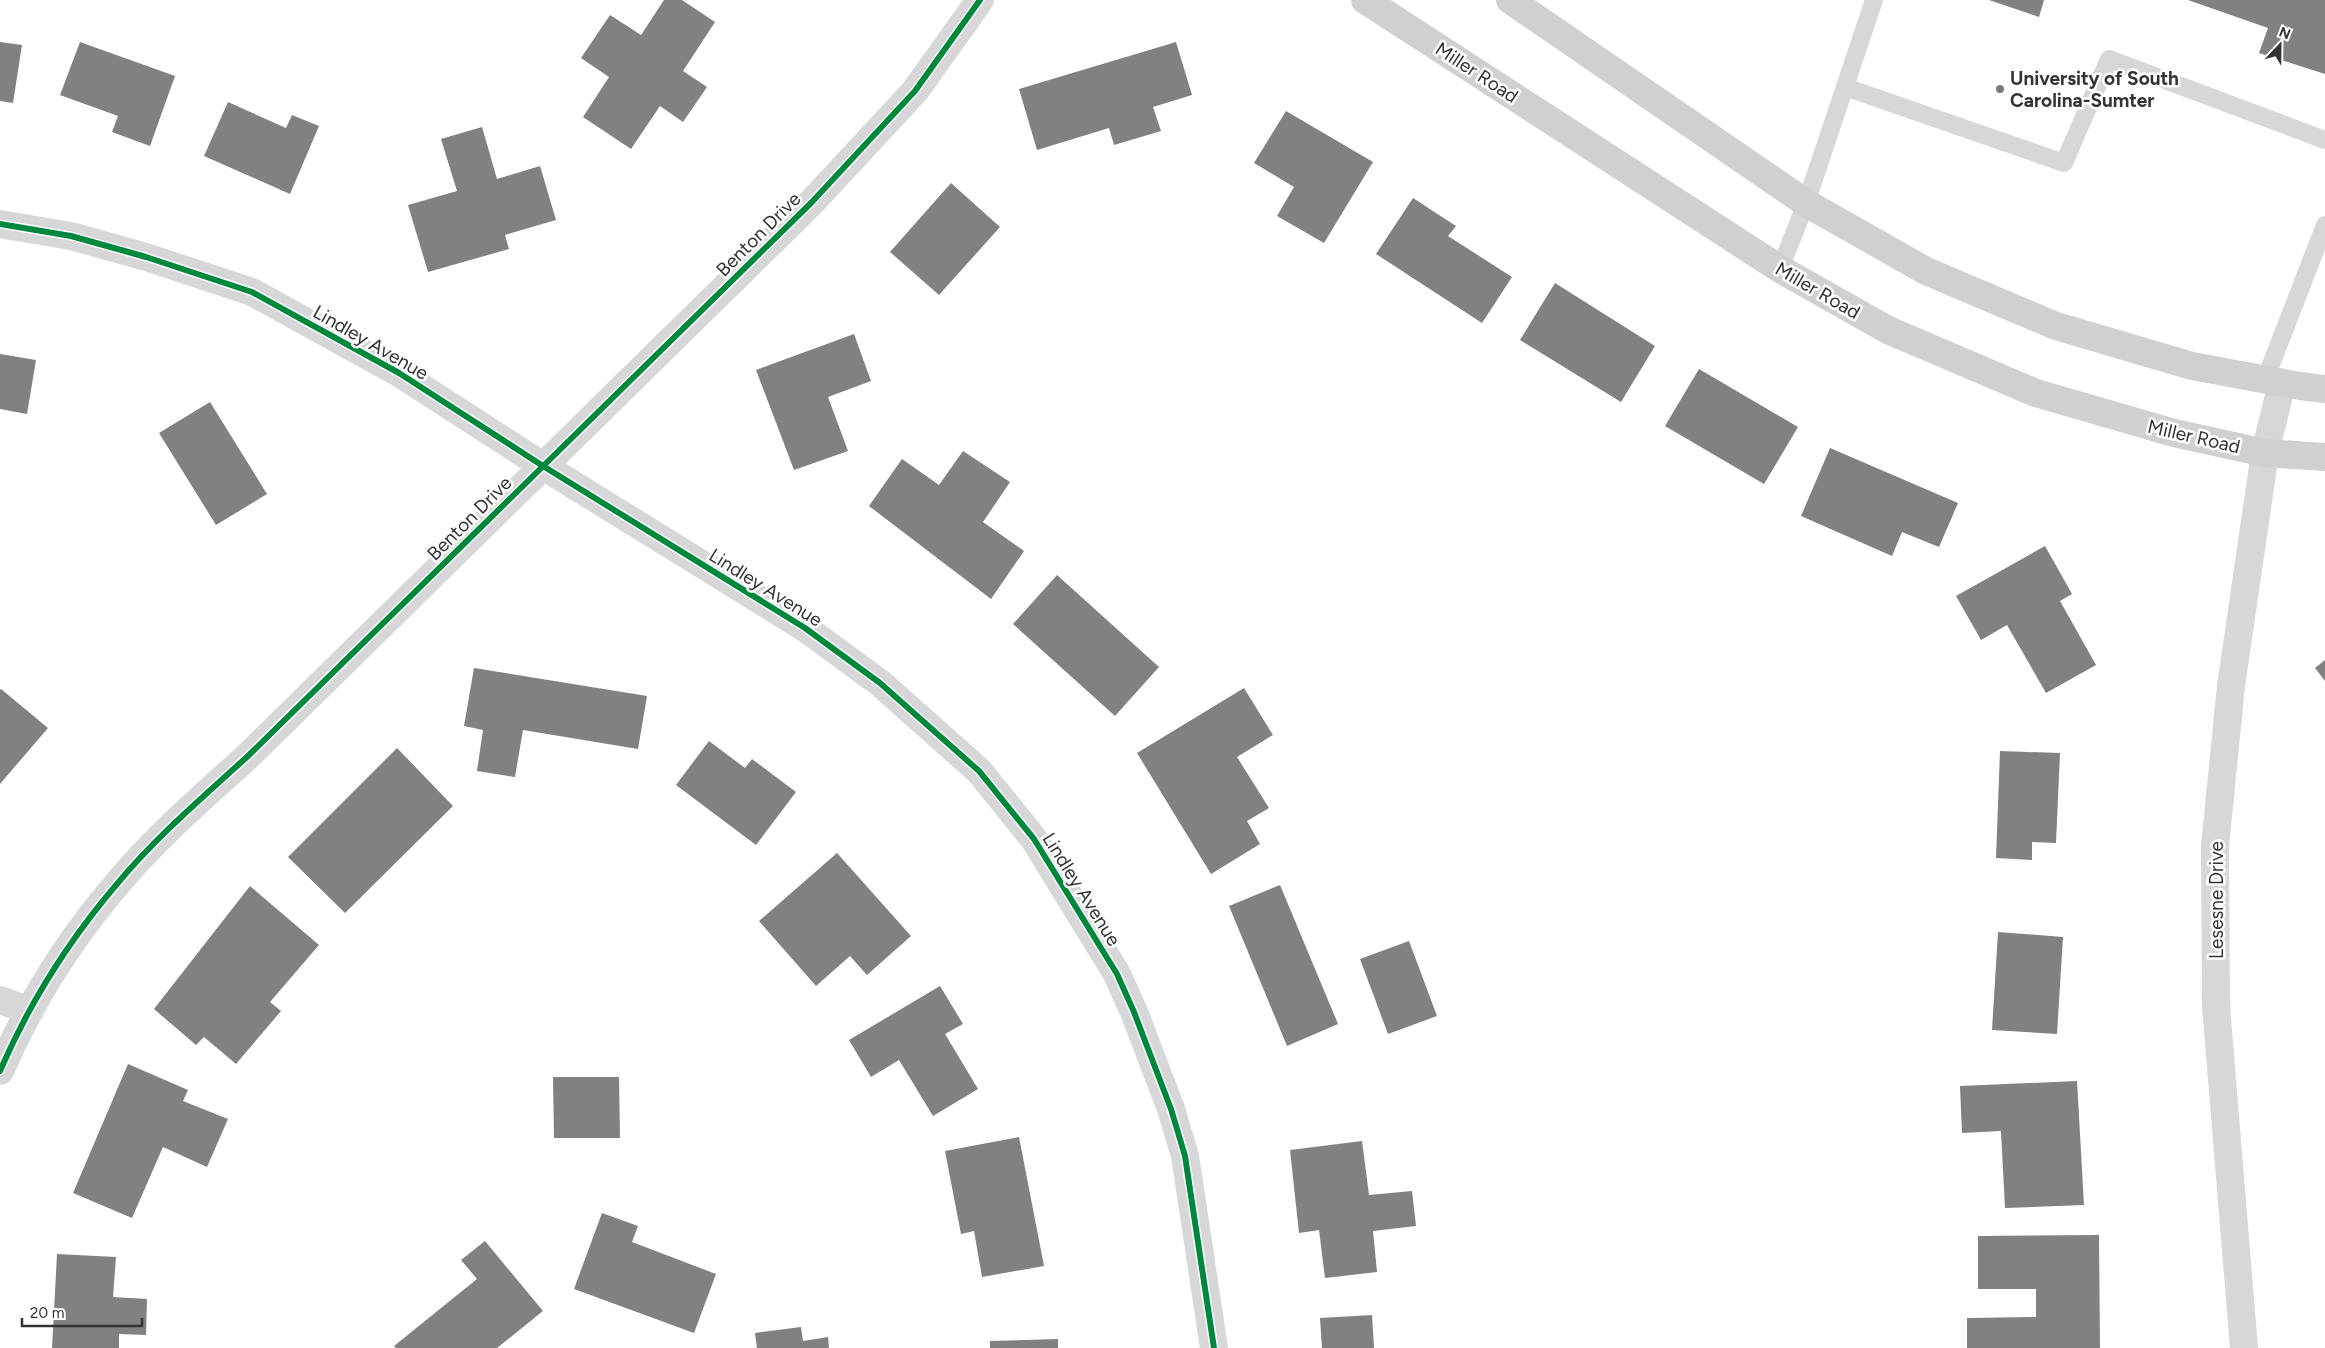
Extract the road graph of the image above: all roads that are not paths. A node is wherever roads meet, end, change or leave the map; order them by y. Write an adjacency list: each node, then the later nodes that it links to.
1 (980, 0): 15 (street, Benton Drive)
2 (1366, 0): 10 (street, Miller Road)
3 (1510, 0): 7 (street)
4 (1874, 0): 5 (lane)
5 (1845, 87): 6 (lane); 7 (lane)
6 (2325, 140)
7 (1806, 203): 10 (lane); 11 (street)
8 (0, 224): 15 (street, Lindley Avenue)
9 (2325, 225): 11 (lane)
10 (1780, 269): 13 (street, Miller Road)
11 (2274, 381): 12 (street); 13 (street, Lesesne Drive)
12 (2325, 389)
13 (2265, 453): 14 (street, Miller Road); 20 (street, Lesesne Drive)
14 (2325, 457)
15 (543, 466): 17 (street, Benton Drive); 19 (street, Lindley Avenue)
16 (0, 1000): 17 (street)
17 (30, 1012): 18 (street, Benton Drive)
18 (0, 1071)
19 (1214, 1348)
20 (2244, 1348)

